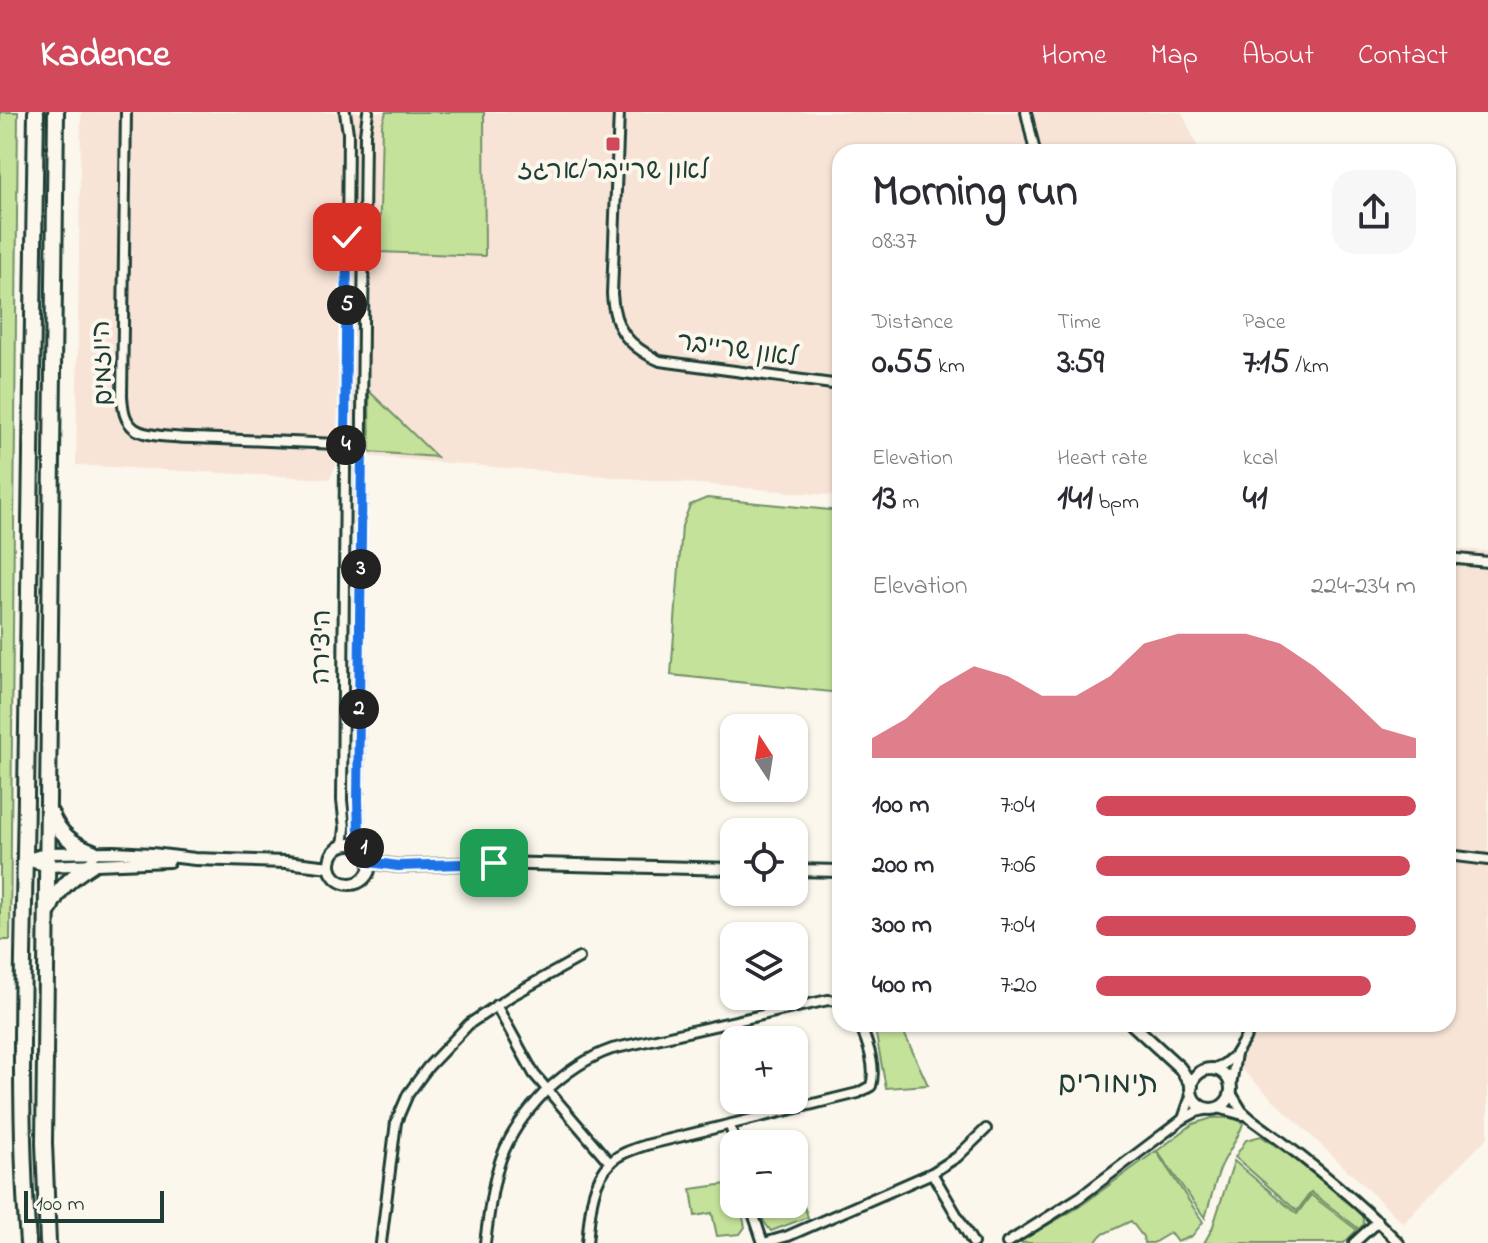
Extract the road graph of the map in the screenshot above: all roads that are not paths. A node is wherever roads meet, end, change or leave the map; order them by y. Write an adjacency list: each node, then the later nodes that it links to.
1 (36, 112): 19 (highway)
2 (56, 112): 14 (highway)
3 (126, 112): 10 (street, היוזמים)
4 (345, 112): 10 (street, היצירה)
5 (368, 112): 11 (street, היצירה)
6 (619, 112): 9 (street, לאון שרייבר)
7 (1026, 112): 8 (street)
8 (1033, 144)
9 (832, 384)
10 (345, 445): 11 (street, היוזמים); 15 (street, היצירה)
11 (362, 445): 21 (street, היצירה)
12 (1456, 559): 13 (street)
13 (1488, 562)
14 (49, 806): 17 (highway); 18 (highway)
15 (343, 846): 21 (street); 22 (street)
16 (1456, 856): 20 (street)
17 (93, 858): 18 (street); 22 (street); 26 (highway)
18 (48, 859): 19 (street); 26 (highway)
19 (25, 860): 49 (highway)
20 (1488, 860)
21 (368, 863): 22 (street); 23 (street)
22 (330, 867)
23 (720, 869)
24 (808, 870): 25 (street)
25 (832, 871)
26 (47, 914): 50 (highway)
27 (579, 958): 29 (street)
28 (832, 1000): 37 (street)
29 (496, 1005): 37 (street); 51 (street)
30 (862, 1032): 42 (street)
31 (1141, 1032): 34 (street)
32 (1249, 1032): 33 (street)
33 (1236, 1053): 35 (street); 36 (street)
34 (1173, 1061): 35 (street); 38 (street)
35 (1208, 1070): 36 (street); 38 (street)
36 (1231, 1089): 39 (street); 41 (street)
37 (547, 1090): 45 (street); 52 (street)
38 (1192, 1090): 39 (street); 40 (street)
39 (1213, 1109): 40 (street); 41 (street)
40 (1183, 1119): 56 (street)
41 (1251, 1119): 48 (street)
42 (730, 1125): 44 (street); 45 (street)
43 (986, 1129): 46 (street)
44 (731, 1130)
45 (610, 1163): 53 (street)
46 (932, 1173): 54 (street); 55 (street)
47 (755, 1218): 54 (street)
48 (1378, 1221): 57 (street); 58 (street)
49 (28, 1243)
50 (48, 1243)
51 (381, 1243)
52 (485, 1243)
53 (587, 1243)
54 (763, 1243)
55 (973, 1243)
56 (1007, 1243)
57 (1354, 1243)
58 (1399, 1243)

